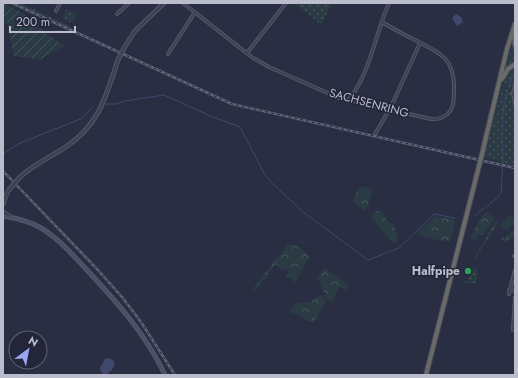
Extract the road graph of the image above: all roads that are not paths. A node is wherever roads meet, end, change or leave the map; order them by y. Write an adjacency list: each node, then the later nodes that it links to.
1 (60, 3): 7 (street)
2 (129, 3): 9 (street)
3 (164, 3): 24 (street, bridge)
4 (183, 3): 8 (street, SACHSENRING)
5 (286, 3): 15 (street)
6 (389, 3): 10 (street)
7 (56, 11)
8 (195, 12): 15 (street, SACHSENRING); 16 (street)
9 (117, 14)
10 (382, 22): 13 (street, SACHSENRING); 20 (street)
11 (515, 24): 18 (highway)
12 (515, 29): 14 (highway)
13 (420, 43): 22 (street); 22 (street, SACHSENRING)
14 (515, 45)
15 (247, 53): 20 (street, SACHSENRING)
16 (168, 54)
17 (515, 64): 18 (highway)
18 (499, 83): 38 (highway, bridge)
19 (515, 85): 21 (street)
20 (350, 99): 22 (street, SACHSENRING)
21 (515, 104)
22 (389, 110): 23 (street)
23 (375, 134)
24 (8, 192): 25 (street); 26 (street)
25 (3, 200)
26 (3, 204)
27 (3, 212): 29 (street)
28 (3, 216): 29 (main road)
29 (15, 218): 37 (main road)
30 (515, 270): 31 (street)
31 (509, 290): 32 (street); 33 (street)
32 (515, 290)
33 (508, 294)
34 (515, 296): 35 (street)
35 (514, 319): 36 (street)
36 (513, 330)
37 (165, 375)
38 (426, 375)

